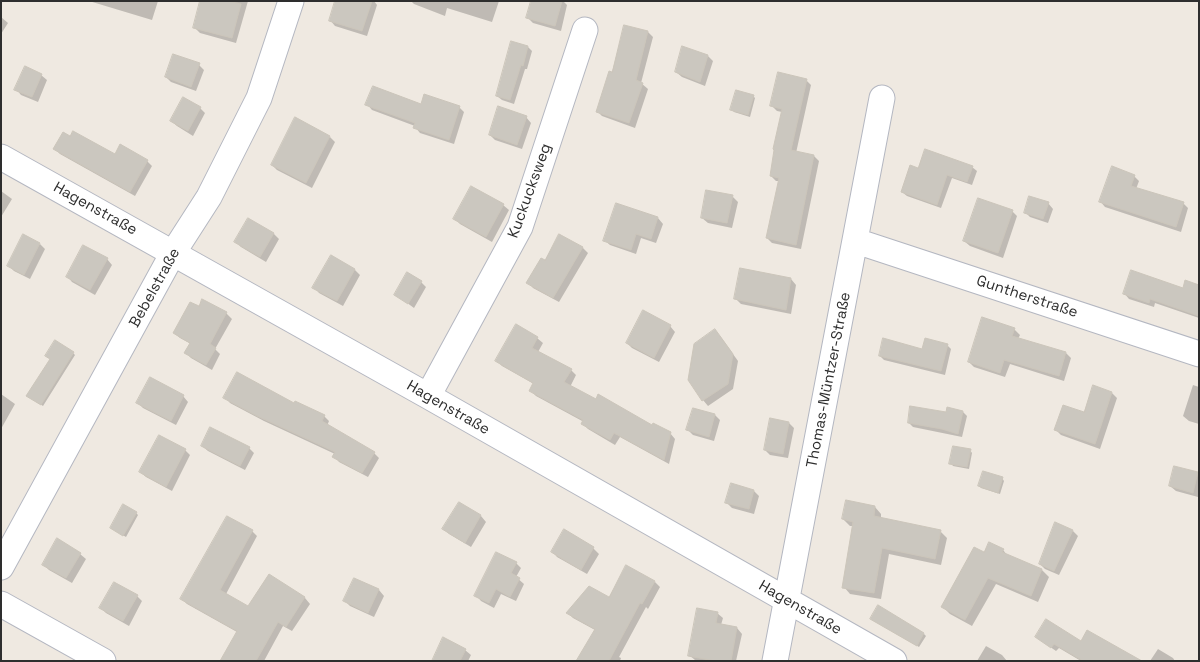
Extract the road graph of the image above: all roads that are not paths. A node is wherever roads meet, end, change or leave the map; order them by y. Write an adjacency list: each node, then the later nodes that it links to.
1 (291, 1): 6 (street, Bebelstraße)
2 (585, 30): 8 (street, Kuckucksweg)
3 (882, 98): 5 (street, Thomas-Müntzer-Straße)
4 (1, 157): 6 (street, Hagenstraße)
5 (856, 241): 7 (street, Guntherstraße); 10 (street, Thomas-Müntzer-Straße)
6 (174, 253): 8 (street, Hagenstraße); 9 (street, Bebelstraße)
7 (1199, 354)
8 (428, 396): 10 (street, Hagenstraße)
9 (1, 567)
10 (786, 600): 13 (street, Thomas-Müntzer-Straße); 14 (street, Hagenstraße)
11 (1, 604): 12 (street)
12 (103, 661)
13 (775, 661)
14 (894, 661)

